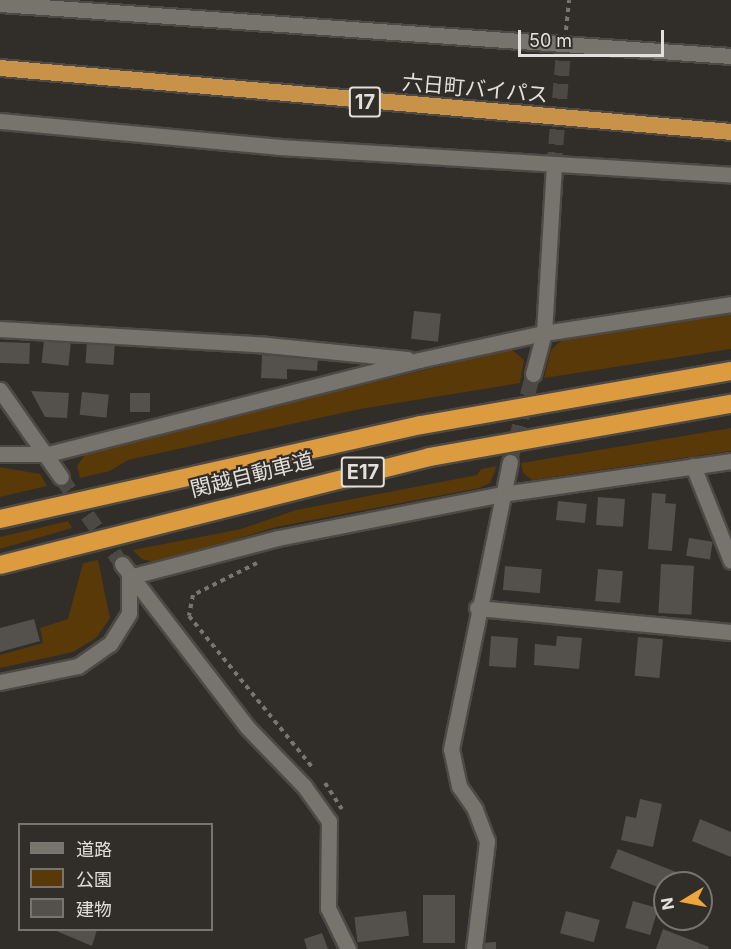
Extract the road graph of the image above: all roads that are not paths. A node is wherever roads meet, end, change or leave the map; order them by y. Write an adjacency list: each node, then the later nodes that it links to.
1 (1, 2): 2 (street)
2 (731, 56)
3 (0, 68): 5 (highway, 六日町バイパス / 17)
4 (0, 121): 6 (street)
5 (731, 132)
6 (554, 167): 7 (street); 10 (street)
7 (731, 176)
8 (731, 304): 10 (street)
9 (0, 329): 11 (street)
10 (544, 333): 11 (street); 13 (street)
11 (419, 360): 17 (street)
12 (731, 371): 23 (highway, 関越自動車道 / E17)
13 (533, 374)
14 (0, 390): 17 (street)
15 (731, 404): 25 (highway, 関越自動車道 / E17)
16 (0, 454): 17 (street)
17 (48, 454): 21 (street)
18 (731, 461): 20 (street)
19 (510, 462): 22 (street)
20 (693, 466): 22 (street); 24 (street)
21 (61, 477)
22 (502, 494): 26 (street); 27 (street)
23 (0, 519)
24 (731, 561)
25 (0, 566)
26 (125, 570): 29 (street); 30 (street)
27 (477, 608): 28 (street); 31 (street)
28 (731, 632)
29 (0, 682)
30 (348, 949)
31 (474, 949)

